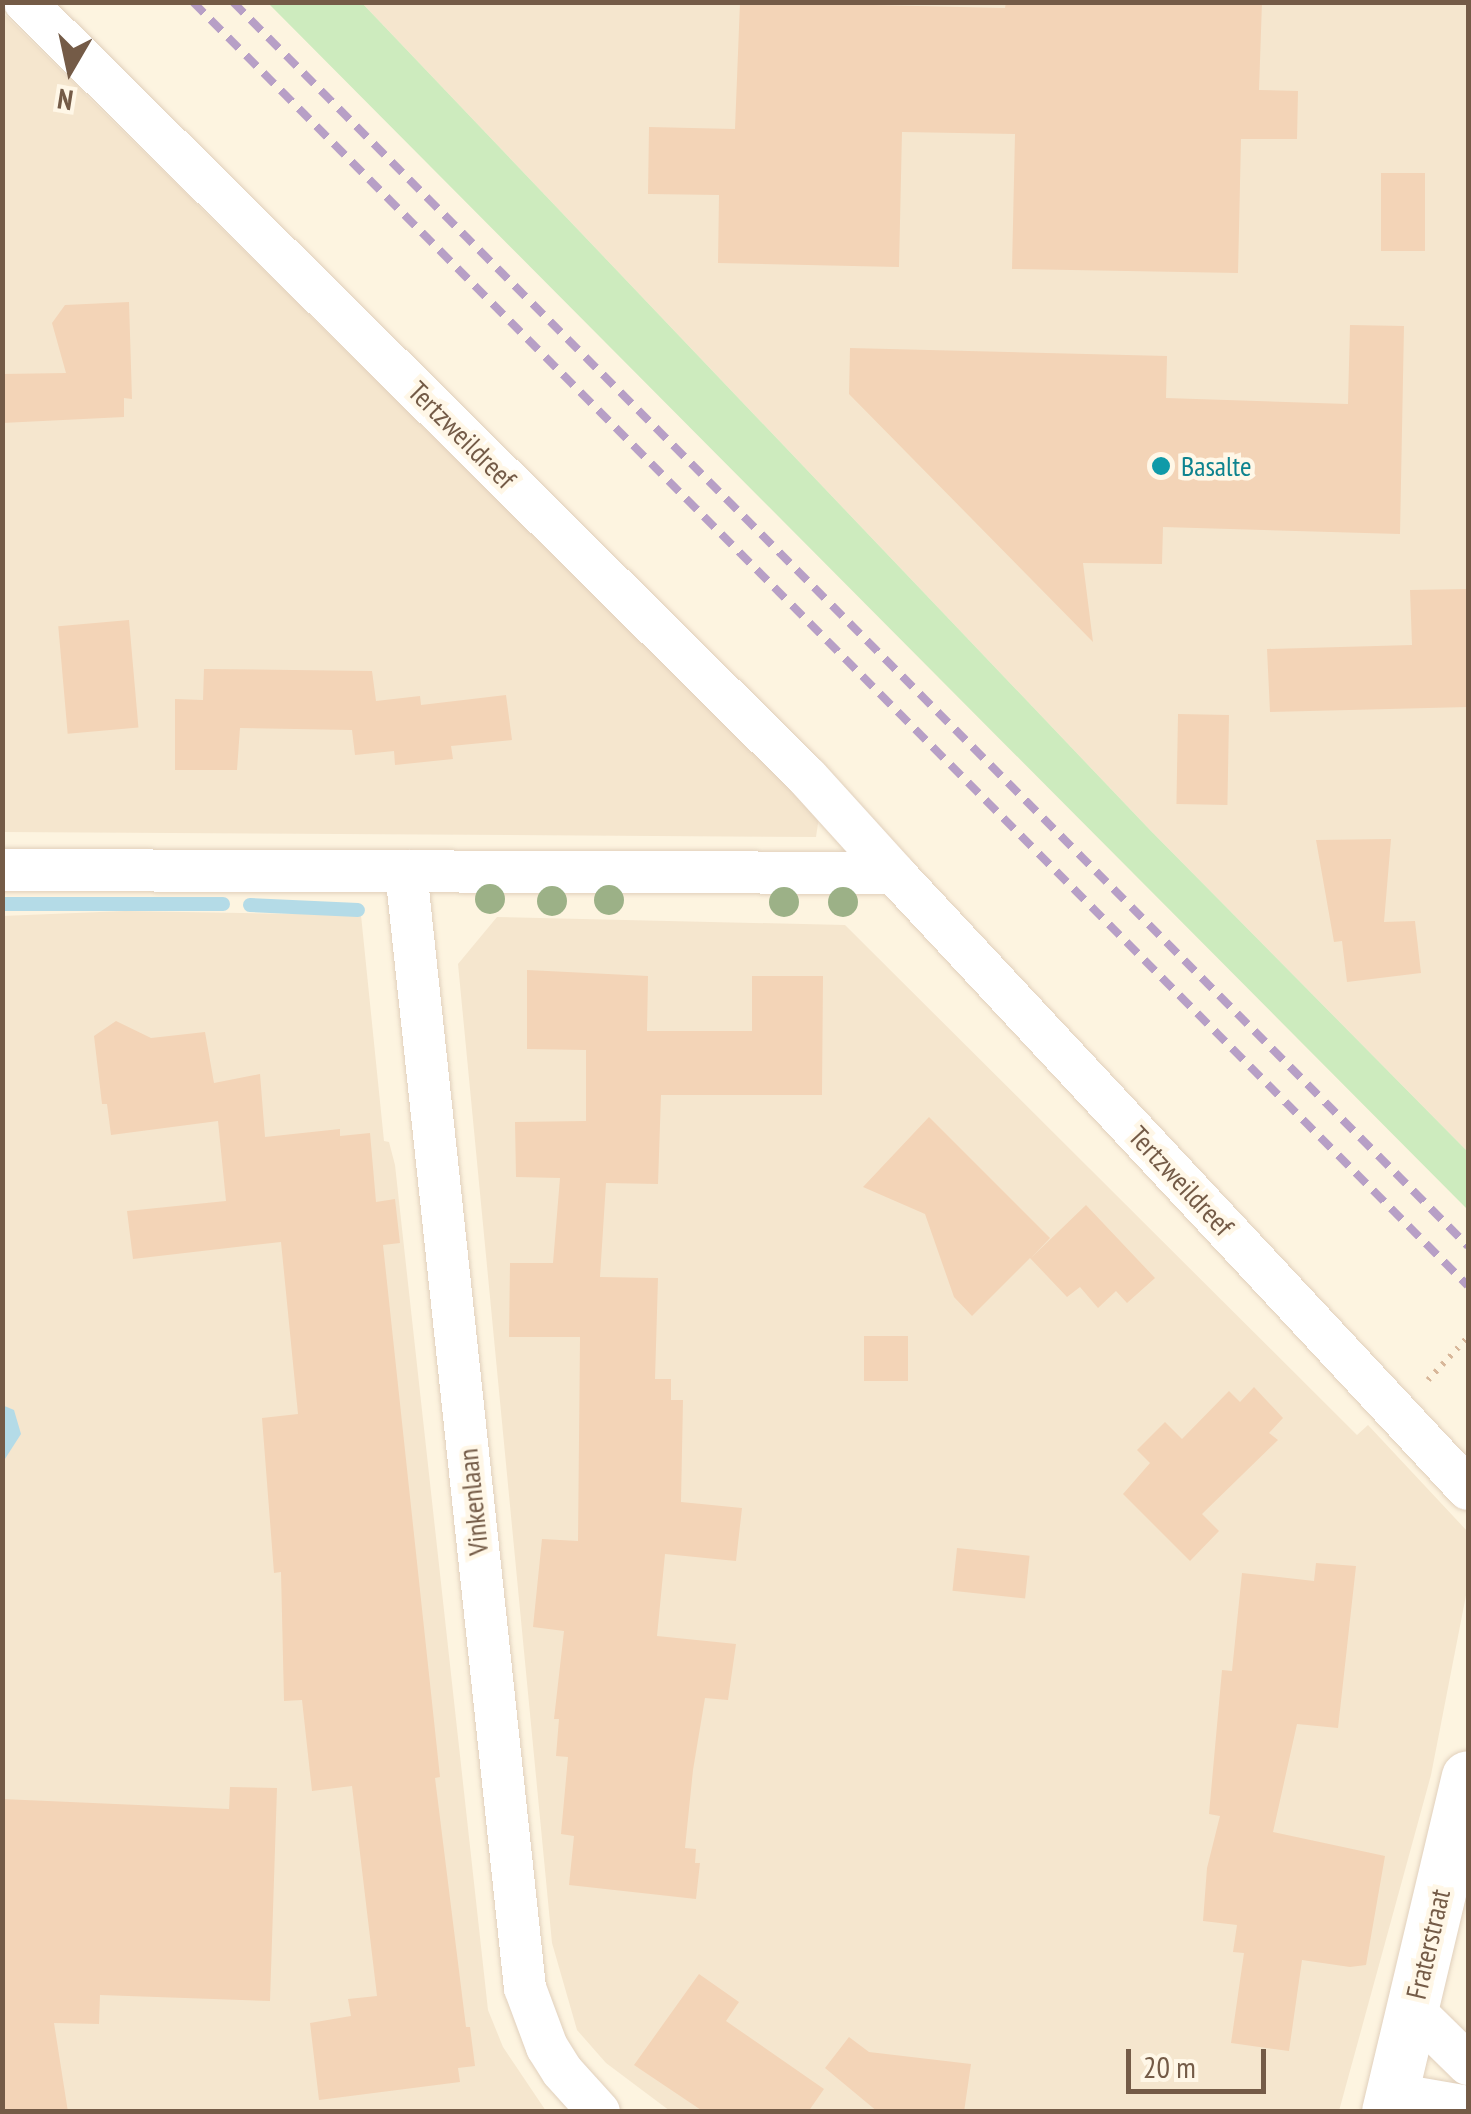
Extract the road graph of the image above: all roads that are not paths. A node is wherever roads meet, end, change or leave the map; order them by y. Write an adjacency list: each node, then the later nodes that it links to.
1 (25, 2): 4 (street, Tertzweildreef)
2 (2, 870): 3 (street)
3 (406, 871): 4 (street); 11 (street, Vinkenlaan)
4 (894, 873): 5 (street, Tertzweildreef)
5 (1468, 1489)
6 (1468, 1777): 7 (street, Fraterstraat)
7 (1413, 2010): 8 (street); 9 (street, Fraterstraat)
8 (1468, 2064)
9 (1390, 2103): 10 (street)
10 (1468, 2106)
11 (598, 2112)

